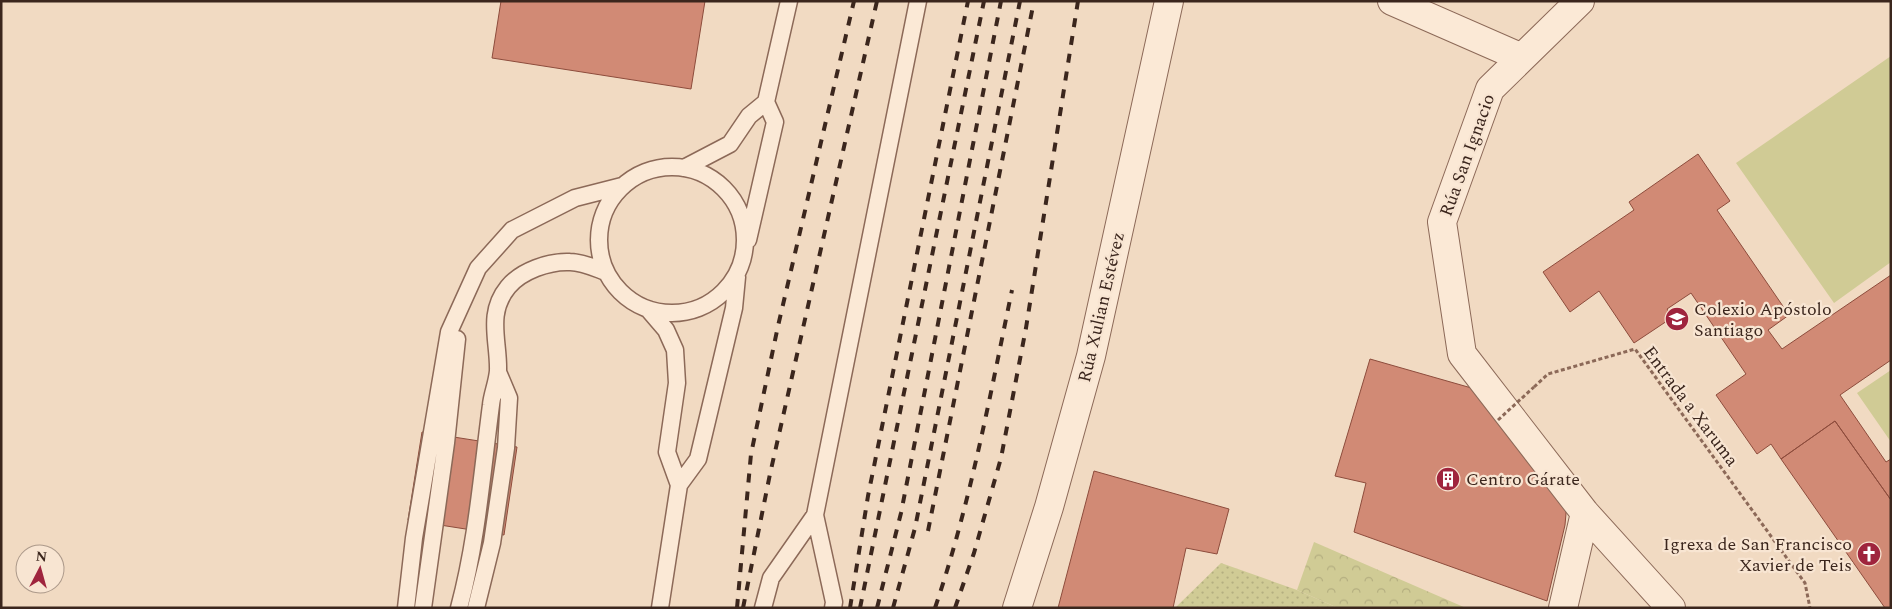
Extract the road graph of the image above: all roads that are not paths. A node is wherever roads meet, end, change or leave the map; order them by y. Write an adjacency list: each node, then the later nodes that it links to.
1 (789, 1): 7 (lane)
2 (918, 1): 18 (lane)
3 (1169, 1): 26 (street, Rúa Xulian Estévez)
4 (1392, 1): 6 (street)
5 (1580, 1): 6 (street, Rúa San Ignacio)
6 (1520, 57): 17 (street, Rúa San Ignacio)
7 (766, 102): 8 (lane); 10 (lane)
8 (684, 168): 9 (lane); 10 (lane)
9 (622, 186): 11 (lane); 14 (lane)
10 (745, 249): 12 (lane)
11 (606, 272): 13 (lane); 15 (lane)
12 (737, 275): 13 (lane); 16 (lane)
13 (648, 309): 16 (lane)
14 (458, 315): 19 (lane); 20 (lane)
15 (498, 372): 21 (lane); 22 (lane)
16 (679, 485): 23 (lane)
17 (1585, 513): 27 (street); 28 (street, Rúa San Ignacio)
18 (815, 515): 24 (lane); 25 (lane)
19 (406, 608)
20 (423, 608)
21 (460, 608)
22 (476, 608)
23 (660, 608)
24 (763, 608)
25 (833, 608)
26 (1017, 608)
27 (1563, 608)
28 (1671, 608)

